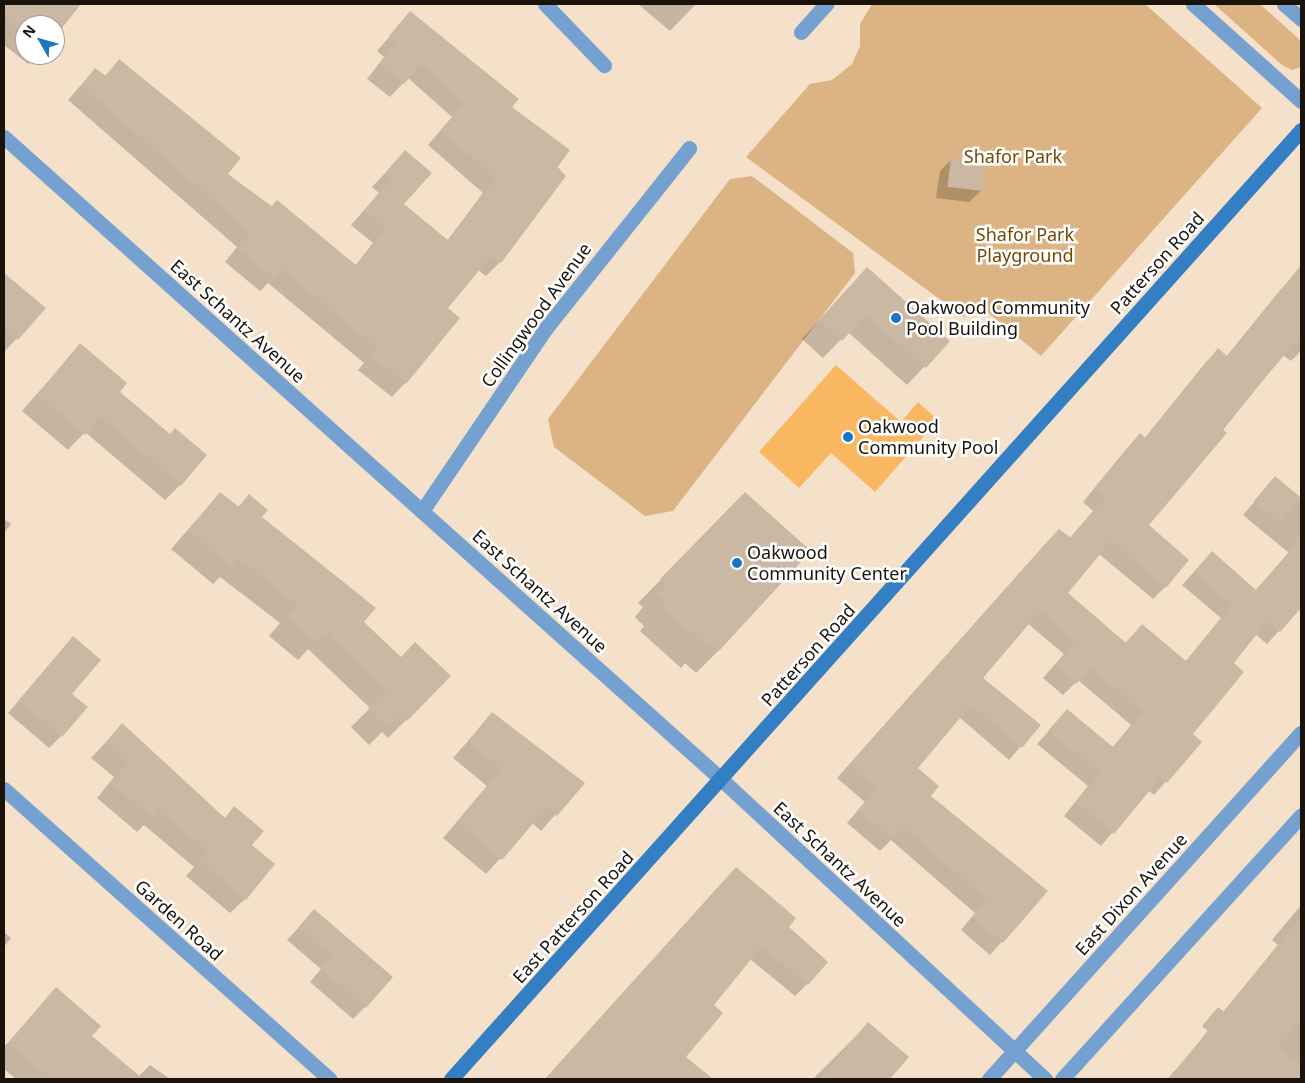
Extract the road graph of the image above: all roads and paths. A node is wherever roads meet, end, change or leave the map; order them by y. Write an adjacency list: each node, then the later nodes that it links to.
1 (545, 4): 7 (street)
2 (826, 4): 6 (street)
3 (1193, 4): 8 (street)
4 (1284, 4): 5 (street)
5 (1301, 19)
6 (801, 32)
7 (604, 65)
8 (1301, 101)
9 (1301, 130): 14 (main road, Patterson Road)
10 (4, 137): 12 (street, East Schantz Avenue)
11 (689, 148): 12 (street, Collingwood Avenue)
12 (422, 511): 14 (street, East Schantz Avenue)
13 (1301, 733): 17 (street, East Dixon Avenue)
14 (722, 779): 17 (street, East Schantz Avenue); 19 (main road, East Patterson Road)
15 (4, 789): 18 (street, Garden Road)
16 (1301, 815): 22 (street)
17 (1014, 1051): 20 (street, East Dixon Avenue); 21 (street, East Schantz Avenue)
18 (329, 1079)
19 (452, 1079)
20 (989, 1079)
21 (1045, 1079)
22 (1062, 1079)

